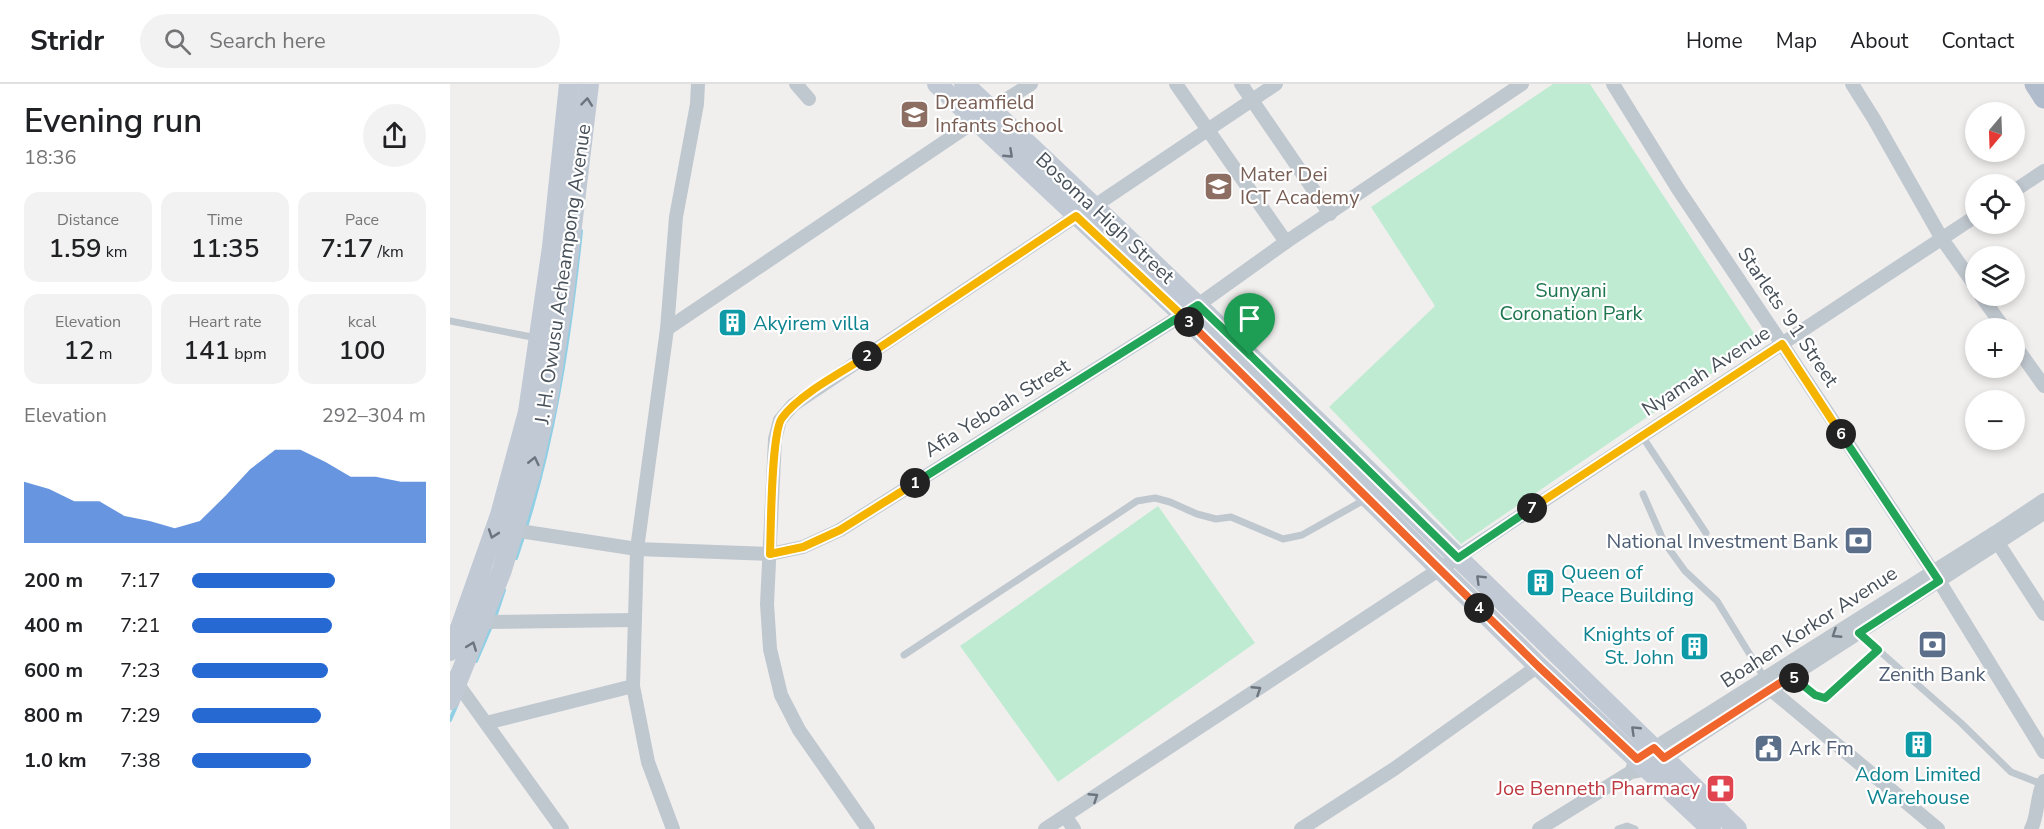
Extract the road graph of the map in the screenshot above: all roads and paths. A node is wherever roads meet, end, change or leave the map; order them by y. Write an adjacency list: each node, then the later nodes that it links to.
1 (569, 84): 32 (street, J. H. Owusu Acheampong Avenue)
2 (589, 84): 32 (street, J. H. Owusu Acheampong Avenue, one-way to 2)
3 (698, 84): 31 (street)
4 (796, 84): 16 (street)
5 (936, 84): 19 (street, Bosoma High Street)
6 (964, 84): 18 (street, Bosoma High Street)
7 (1031, 84): 18 (street)
8 (1176, 84): 20 (street)
9 (1241, 84): 17 (street)
10 (1276, 84): 17 (street)
11 (1522, 84): 24 (street, Afia Yeboah Street)
12 (1613, 84): 33 (street, Starlets '91 Street)
13 (1852, 84): 26 (street)
14 (2035, 84): 15 (main road)
15 (2044, 98)
16 (809, 99)
17 (1252, 100): 20 (street); 24 (street)
18 (991, 109): 23 (street, Bosoma High Street)
19 (974, 122): 23 (street, Bosoma High Street, one-way to 23); 31 (street)
20 (1208, 130): 23 (street); 27 (street)
21 (2044, 171): 22 (street)
22 (2025, 184)
23 (1084, 212): 29 (street, Bosoma High Street); 45 (street)
24 (1329, 214): 27 (street, Afia Yeboah Street)
25 (1965, 223): 26 (street, Nyamah Avenue)
26 (1942, 239): 28 (street); 33 (street, Nyamah Avenue)
27 (1286, 242): 29 (street, Afia Yeboah Street)
28 (1965, 271)
29 (1190, 310): 38 (street, Bosoma High Street); 45 (street, Afia Yeboah Street); 46 (street, Bosoma High Street)
30 (450, 321): 32 (lane)
31 (667, 329): 44 (street)
32 (548, 340): 41 (street, J. H. Owusu Acheampong Avenue, one-way to 32); 52 (street, J. H. Owusu Acheampong Avenue, one-way to 52)
33 (1782, 344): 36 (street, Nyamah Avenue); 48 (street, Starlets '91 Street)
34 (2025, 359): 35 (street)
35 (2044, 386)
36 (1642, 436): 42 (lane); 46 (street, Nyamah Avenue)
37 (1643, 494): 59 (lane)
38 (1368, 498): 47 (street, Bosoma High Street); 56 (lane)
39 (2044, 500): 48 (street, Boahen Korkor Avenue)
40 (2044, 513): 43 (street, Boahen Korkor Avenue)
41 (513, 530): 44 (street, Afia Yeboah Street); 51 (street, J. H. Owusu Acheampong Avenue)
42 (1706, 533)
43 (1998, 543): 48 (street, Boahen Korkor Avenue); 49 (street)
44 (637, 549): 45 (street, Afia Yeboah Street); 50 (street)
45 (770, 554): 70 (street)
46 (1458, 558): 47 (street, Nyamah Avenue); 64 (street, Bosoma High Street, one-way to 46)
47 (1440, 569): 57 (street, Bosoma High Street); 66 (street, Nyamah Avenue, one-way to 47)
48 (1935, 576): 53 (street, Boahen Korkor Avenue); 59 (street, Boahen Korkor Avenue, one-way to 59); 63 (street, Starlets '91 Street)
49 (2044, 614)
50 (634, 620): 51 (street); 60 (street)
51 (482, 622): 61 (street, J. H. Owusu Acheampong Avenue, one-way to 51)
52 (455, 625): 55 (street, J. H. Owusu Acheampong Avenue)
53 (1859, 633): 54 (lane); 58 (street, Boahen Korkor Avenue)
54 (1878, 650): 58 (lane); 65 (lane)
55 (450, 651)
56 (904, 655)
57 (1538, 666): 64 (street, Bosoma High Street); 73 (street)
58 (1791, 676): 59 (street, Boahen Korkor Avenue)
59 (1768, 684): 64 (street, Boahen Korkor Avenue); 79 (street)
60 (633, 686): 62 (street); 69 (street)
61 (452, 687): 62 (street)
62 (486, 723): 68 (street)
63 (2044, 752)
64 (1647, 761): 74 (street, Boahen Korkor Avenue); 77 (street, Bosoma High Street); 78 (street, Bosoma High Street)
65 (2043, 782): 67 (street)
66 (1065, 816): 71 (street, Nyamah Avenue); 72 (street)
67 (2036, 824)
68 (562, 829)
69 (673, 829)
70 (868, 829)
71 (1045, 829)
72 (1074, 829)
73 (1301, 829)
74 (1539, 829)
75 (1618, 829): 76 (lane)
76 (1635, 829)
77 (1711, 829)
78 (1737, 829)
79 (1938, 829)

